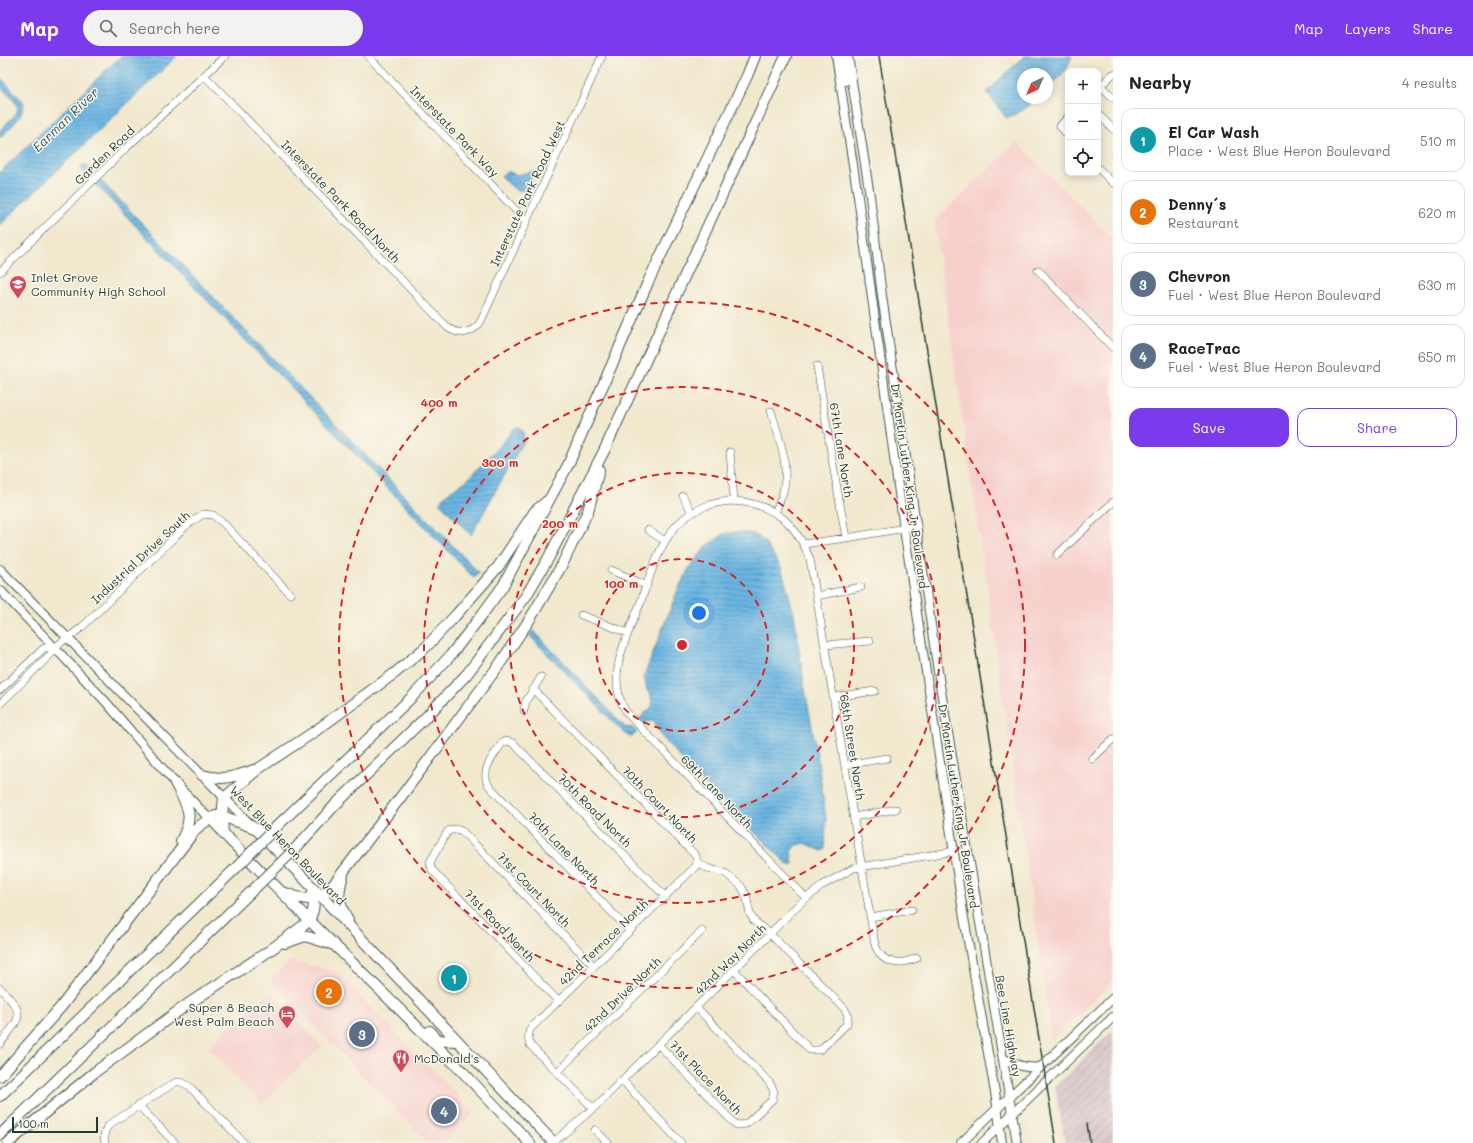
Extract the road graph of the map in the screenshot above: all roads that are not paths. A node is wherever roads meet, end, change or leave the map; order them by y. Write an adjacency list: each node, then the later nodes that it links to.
1 (225, 56): 10 (street, Garden Road)
2 (368, 56): 21 (street, Interstate Park Way)
3 (602, 56): 21 (street, Interstate Park Road West)
4 (755, 56): 31 (highway)
5 (786, 56): 28 (highway)
6 (836, 56): 37 (main road, Dr Martin Luther King Jr Boulevard)
7 (842, 56): 16 (main road)
8 (848, 56): 16 (main road, Dr Martin Luther King Jr Boulevard)
9 (1113, 74): 11 (street)
10 (205, 76): 23 (street, Garden Road); 24 (street, Interstate Park Road North)
11 (1101, 85)
12 (1101, 89): 13 (street)
13 (1113, 98)
14 (1101, 117): 17 (street)
15 (1065, 120): 18 (street)
16 (858, 124): 36 (main road, Dr Martin Luther King Jr Boulevard)
17 (1113, 129)
18 (1065, 132)
19 (1101, 171): 20 (street)
20 (1113, 183)
21 (526, 221): 24 (street, Interstate Park Road West)
22 (1038, 270): 25 (street)
23 (0, 272)
24 (465, 333)
25 (1113, 348)
26 (818, 366): 39 (street, 67th Lane North)
27 (771, 411): 35 (street)
28 (604, 451): 84 (highway); 126 (highway, bridge)
29 (730, 452): 32 (street)
30 (683, 496): 34 (street)
31 (551, 497): 68 (highway); 117 (highway, bridge)
32 (734, 501): 34 (street, 68th Street North); 35 (street, 68th Street North)
33 (1113, 502): 42 (street)
34 (692, 513): 40 (street, 68th Street North)
35 (775, 513): 41 (street, 68th Street North)
36 (917, 526): 37 (street); 90 (main road, Dr Martin Luther King Jr Boulevard)
37 (904, 529): 39 (street); 79 (main road, Dr Martin Luther King Jr Boulevard)
38 (648, 530): 40 (street)
39 (846, 538): 41 (street)
40 (665, 541): 45 (street, 68th Street North)
41 (803, 544): 49 (street, 68th Street North)
42 (1057, 555)
43 (0, 569): 52 (main road, West Blue Heron Boulevard)
44 (611, 570): 45 (street)
45 (647, 586): 51 (street, 68th Street North)
46 (861, 587): 49 (street)
47 (0, 590): 55 (main road)
48 (290, 594): 52 (street, Industrial Drive South)
49 (816, 596): 54 (street, 68th Street North)
50 (581, 615): 51 (street)
51 (628, 634): 60 (street, 68th Street North)
52 (67, 638): 55 (street, Industrial Drive South); 69 (main road, West Blue Heron Boulevard)
53 (870, 641): 54 (street)
54 (825, 645): 61 (street, 68th Street North)
55 (55, 647): 58 (street); 62 (street); 71 (main road)
56 (541, 677): 57 (street)
57 (533, 689): 63 (street); 82 (street, 70th Court North)
58 (0, 690)
59 (875, 691): 61 (street)
60 (618, 694): 88 (street, 69th Lane North)
61 (834, 697): 67 (street, 68th Street North)
62 (0, 704)
63 (524, 710)
64 (1113, 739): 66 (street)
65 (887, 758): 67 (street)
66 (1092, 759)
67 (845, 765): 75 (street, 68th Street North)
68 (258, 769): 69 (highway); 72 (highway)
69 (202, 775): 72 (main road, West Blue Heron Boulevard)
70 (485, 779): 86 (street, 70th Road North); 94 (street, 70th Lane North)
71 (175, 783): 76 (main road); 80 (highway)
72 (224, 798): 74 (highway); 77 (main road, West Blue Heron Boulevard)
73 (896, 809): 75 (street)
74 (222, 816): 76 (highway); 77 (highway); 78 (highway)
75 (854, 817): 83 (street, 68th Street North)
76 (208, 819): 78 (main road); 80 (highway)
77 (255, 828): 87 (highway, West Blue Heron Boulevard)
78 (224, 833): 85 (highway)
79 (955, 851): 83 (street, 42nd Way North); 122 (main road, Dr Martin Luther King Jr Boulevard)
80 (173, 857): 115 (highway)
81 (430, 862): 100 (street, 71st Court North); 104 (street, 71st Road North)
82 (697, 863): 86 (street, 42nd Terrace North); 96 (street)
83 (862, 866): 88 (street, 42nd Way North); 91 (street, 68th Street North)
84 (343, 873): 87 (highway); 93 (highway)
85 (282, 892): 87 (highway); 92 (highway)
86 (666, 897): 94 (street, 42nd Terrace North)
87 (318, 898): 92 (highway); 93 (highway, West Blue Heron Boulevard)
88 (806, 898): 96 (street, 42nd Way North)
89 (912, 910): 91 (street)
90 (978, 912): 111 (main road, Bee Line Highway)
91 (870, 917): 99 (street, 68th Street North)
92 (309, 920): 97 (highway); 98 (highway)
93 (353, 930): 108 (highway, West Blue Heron Boulevard)
94 (630, 931): 100 (street, 42nd Terrace North)
95 (702, 931): 114 (street, 42nd Drive North)
96 (770, 934): 101 (street, 42nd Way North); 101 (street)
97 (335, 946): 98 (highway); 106 (highway)
98 (269, 951): 128 (highway)
99 (917, 958)
100 (594, 966): 104 (street, 42nd Terrace North)
101 (734, 970): 105 (street, 42nd Way North)
102 (0, 988): 109 (street)
103 (1113, 998): 113 (main road)
104 (558, 1001): 114 (street, 42nd Terrace North)
105 (696, 1007): 110 (street, 42nd Way North); 110 (street, 71st Place North)
106 (400, 1010): 108 (highway); 112 (highway)
107 (1113, 1017): 123 (main road)
108 (457, 1041): 118 (highway, West Blue Heron Boulevard)
109 (0, 1044)
110 (658, 1044): 116 (street, 42nd Way North)
111 (1003, 1058): 113 (main road); 119 (main road, Bee Line Highway)
112 (452, 1061): 118 (highway); 131 (highway)
113 (1041, 1067): 119 (main road)
114 (557, 1072): 121 (street)
115 (0, 1076)
116 (622, 1080): 121 (street, 42nd Way North); 134 (street)
117 (0, 1096)
118 (510, 1097): 132 (highway, West Blue Heron Boulevard)
119 (1010, 1097): 122 (main road); 123 (main road, Bee Line Highway)
120 (138, 1105): 127 (street); 129 (street); 130 (street)
121 (593, 1108): 132 (street, 42nd Way North)
122 (997, 1109): 124 (main road); 135 (main road)
123 (1012, 1113): 124 (main road); 138 (main road, Bee Line Highway)
124 (999, 1126): 136 (main road); 137 (main road)
125 (595, 1130): 133 (street)
126 (0, 1135)
127 (105, 1140)
128 (8, 1143)
129 (175, 1143)
130 (244, 1143)
131 (530, 1143)
132 (553, 1143)
133 (608, 1143)
134 (681, 1143)
135 (961, 1143)
136 (982, 1143)
137 (1002, 1143)
138 (1017, 1143)

